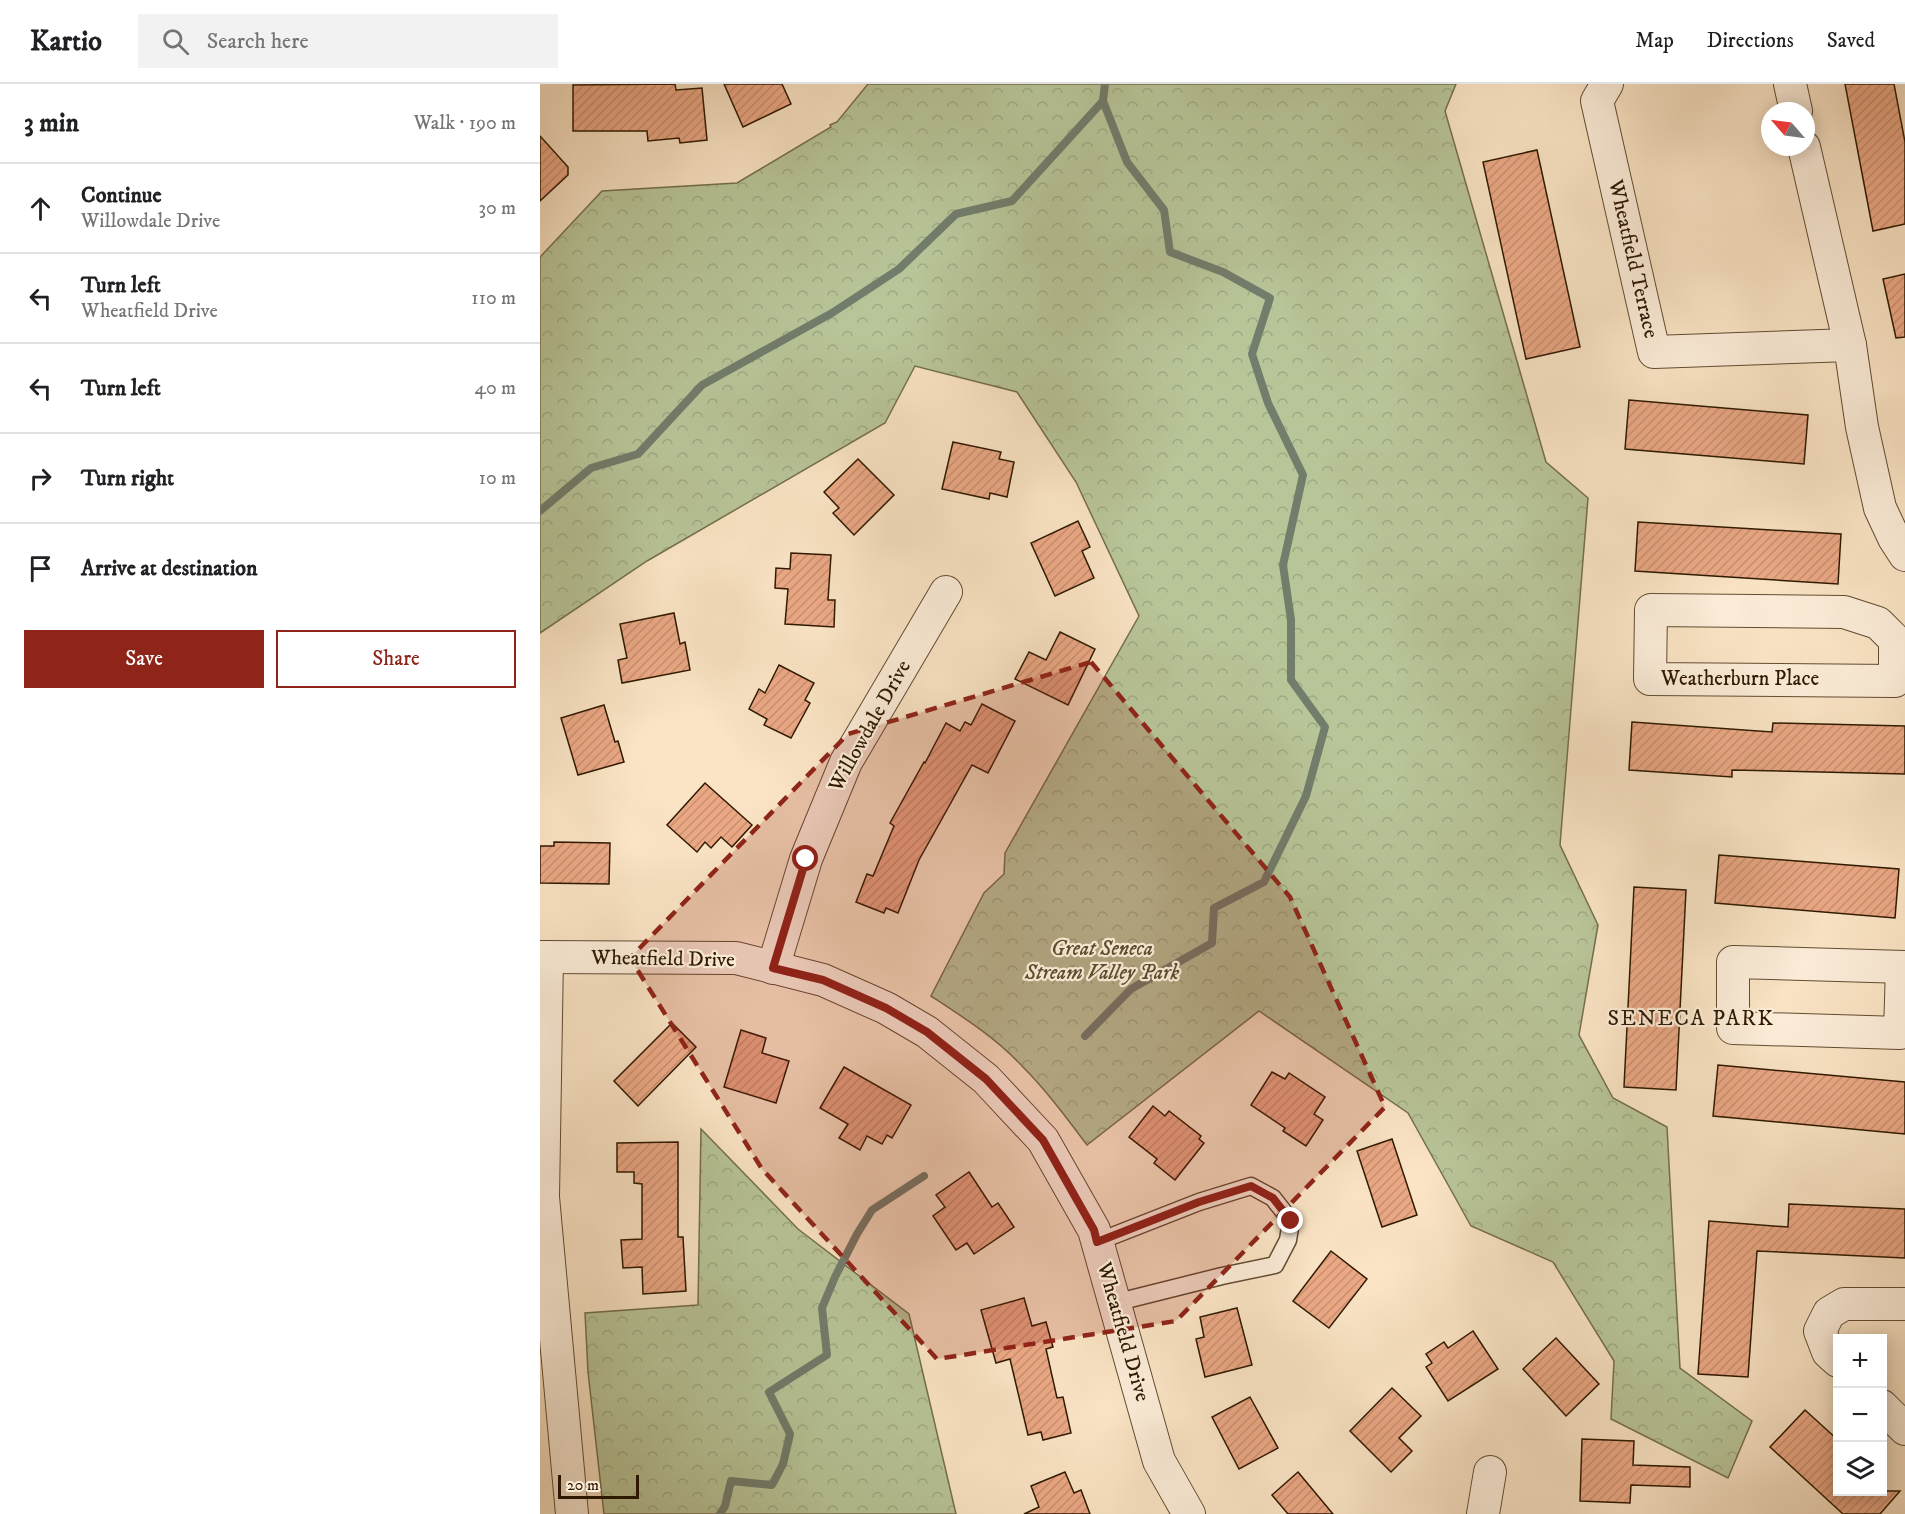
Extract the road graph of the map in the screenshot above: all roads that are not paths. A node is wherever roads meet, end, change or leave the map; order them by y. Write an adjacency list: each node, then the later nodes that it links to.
1 (1606, 84): 5 (street, Wheatfield Terrace)
2 (1790, 84): 3 (street)
3 (1794, 102)
4 (1806, 156): 5 (street)
5 (1850, 345): 6 (street)
6 (1905, 555)
7 (946, 592): 11 (street, Willowdale Drive)
8 (1900, 637): 8 (street, Weatherburn Place)
9 (543, 957): 11 (street, Wheatfield Drive); 12 (street)
10 (1903, 967): 10 (street)
11 (773, 968): 13 (street, Wheatfield Drive)
12 (541, 1197): 20 (street)
13 (1097, 1242): 14 (street, Wheatfield Drive); 14 (lane)
14 (1114, 1303): 21 (street, Wheatfield Drive)
15 (1905, 1304): 16 (street)
16 (1833, 1356)
17 (1887, 1411): 18 (street)
18 (1905, 1429)
19 (1490, 1472): 22 (street)
20 (572, 1514)
21 (1189, 1514)
22 (1483, 1514)

